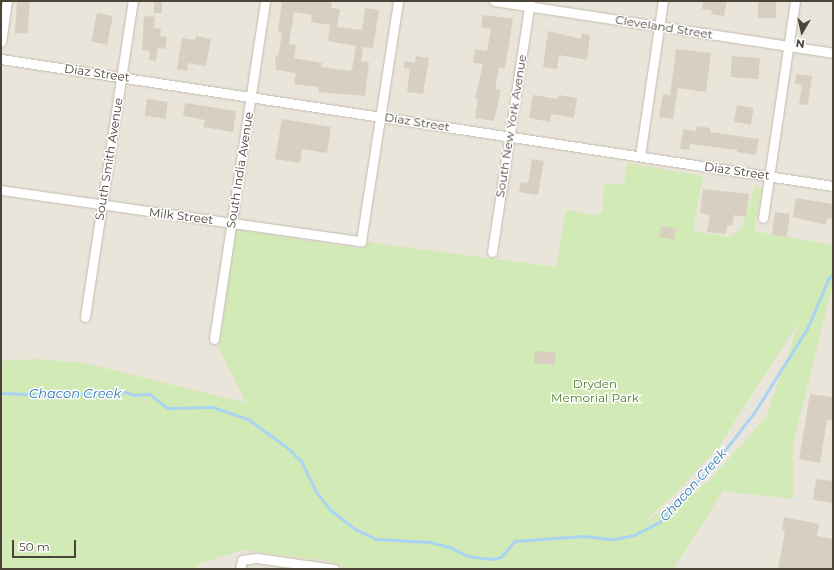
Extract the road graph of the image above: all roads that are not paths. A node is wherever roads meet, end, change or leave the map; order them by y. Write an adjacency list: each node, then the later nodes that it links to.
1 (7, 1): 10 (street)
2 (133, 1): 14 (street, South Smith Avenue)
3 (265, 1): 15 (street, South India Avenue)
4 (398, 1): 16 (street)
5 (494, 1): 8 (street, Cleveland Street)
6 (663, 1): 9 (street)
7 (795, 1): 11 (street)
8 (530, 4): 9 (street, Cleveland Street); 17 (street, South New York Avenue)
9 (659, 26): 11 (street, Cleveland Street); 18 (street)
10 (1, 42)
11 (789, 46): 12 (street, Cleveland Street); 19 (street)
12 (833, 53)
13 (1, 59): 14 (street, Diaz Street)
14 (122, 76): 15 (street, Diaz Street); 22 (street, South Smith Avenue)
15 (251, 96): 16 (street, Diaz Street); 24 (street, South India Avenue)
16 (381, 116): 17 (street, Diaz Street); 24 (street, Milk Street)
17 (510, 136): 18 (street, Diaz Street); 25 (street, South New York Avenue)
18 (640, 156): 19 (street, Diaz Street)
19 (769, 176): 20 (street, Diaz Street); 23 (street)
20 (833, 186)
21 (1, 190): 22 (street, Milk Street)
22 (102, 206): 24 (street, Milk Street); 26 (street, South Smith Avenue)
23 (763, 218)
24 (231, 222): 27 (street, South India Avenue)
25 (492, 252)
26 (84, 318)
27 (214, 339)
28 (241, 565): 29 (street)
29 (334, 569)

